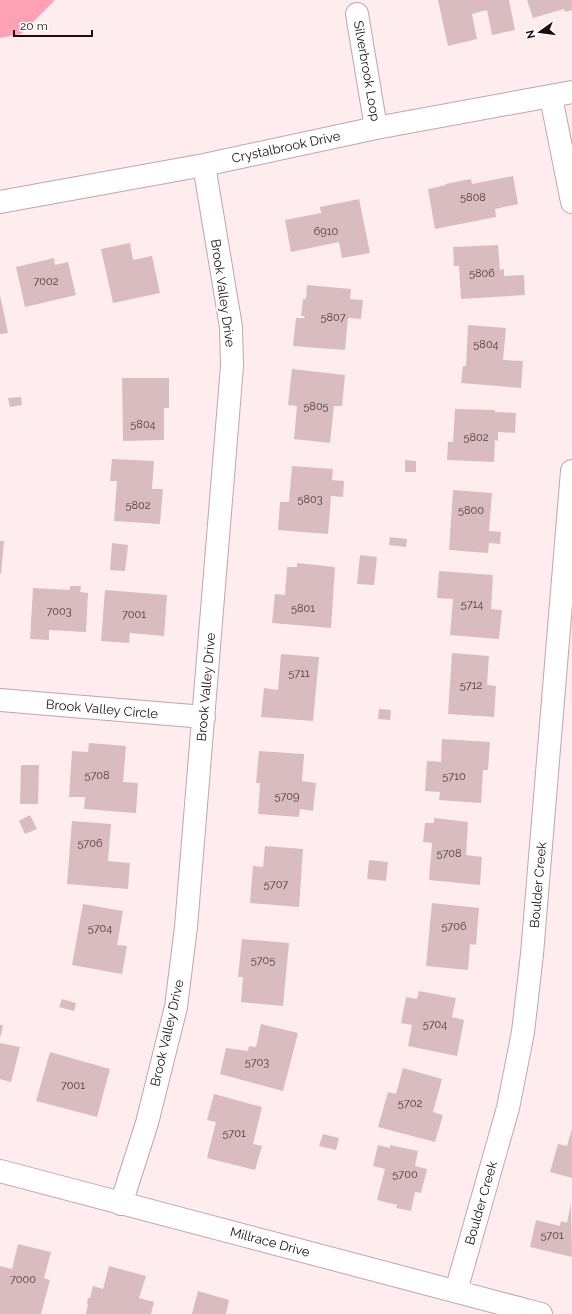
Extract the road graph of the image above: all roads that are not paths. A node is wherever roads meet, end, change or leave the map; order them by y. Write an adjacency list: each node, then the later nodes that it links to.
1 (357, 14): 4 (street, Silverbrook Loop)
2 (572, 92): 3 (street, Crystalbrook Drive)
3 (551, 97): 4 (street, Crystalbrook Drive); 7 (street)
4 (376, 128): 5 (street, Crystalbrook Drive)
5 (204, 165): 6 (street, Crystalbrook Drive); 10 (street, Brook Valley Drive)
6 (0, 202)
7 (572, 202)
8 (572, 471): 13 (street, Boulder Creek)
9 (0, 700): 10 (street, Brook Valley Circle)
10 (204, 717): 12 (street, Brook Valley Drive)
11 (0, 1171): 12 (street, Millrace Drive)
12 (121, 1204): 13 (street, Millrace Drive)
13 (456, 1291): 14 (street, Millrace Drive)
14 (541, 1314)

